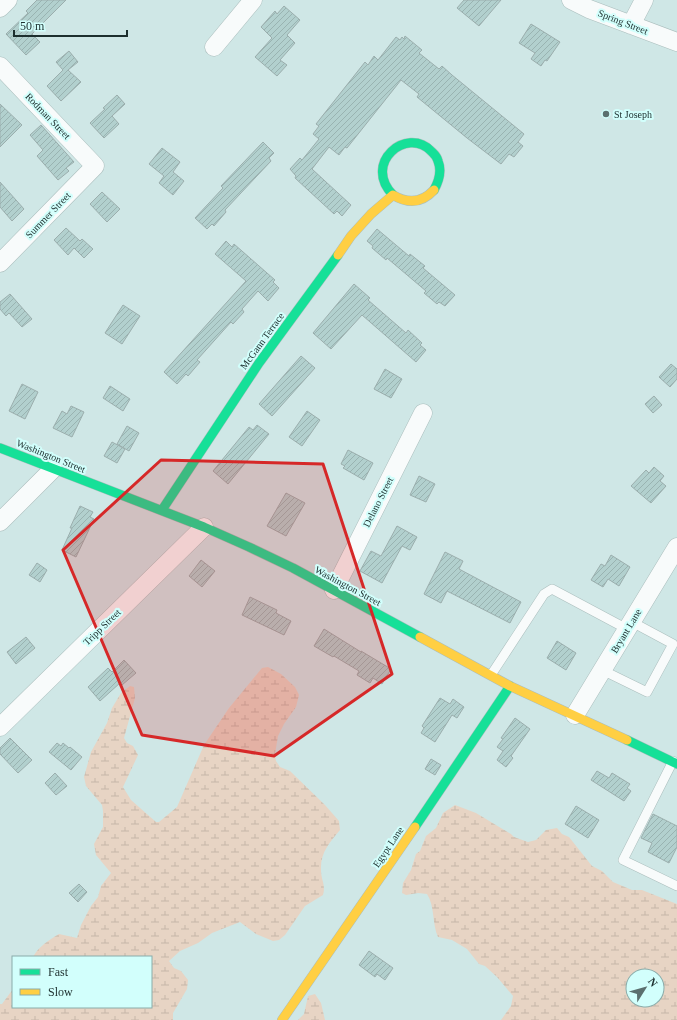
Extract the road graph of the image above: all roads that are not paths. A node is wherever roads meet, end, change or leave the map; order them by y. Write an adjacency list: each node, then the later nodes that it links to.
1 (8, 0): 5 (street)
2 (253, 0): 8 (street)
3 (571, 0): 6 (street, Spring Street)
4 (644, 0): 6 (street)
5 (0, 8)
6 (631, 25): 7 (street, Spring Street)
7 (677, 42)
8 (214, 47)
9 (0, 66): 10 (street, Rodman Street)
10 (95, 166): 12 (street, Summer Street)
11 (393, 195): 11 (street); 16 (street, McGann Terrace)
12 (0, 263)
13 (423, 413): 20 (street, Delano Street)
14 (0, 448): 15 (street, Washington Street)
15 (53, 469): 16 (street, Washington Street); 17 (street)
16 (162, 510): 18 (street, Washington Street)
17 (0, 522)
18 (204, 527): 20 (street, Washington Street); 26 (street, Tripp Street)
19 (674, 557): 21 (street, Bryant Lane)
20 (334, 590): 23 (street, Washington Street)
21 (629, 625): 22 (street, Bryant Lane); 22 (lane); 23 (lane)
22 (602, 670): 25 (street, Bryant Lane)
23 (491, 675): 24 (street, Washington Street)
24 (510, 686): 25 (street, Washington Street); 29 (street, Egypt Lane)
25 (575, 715): 27 (street, Washington Street)
26 (0, 727)
27 (675, 763): 28 (lane)
28 (677, 886)
29 (282, 1020)

